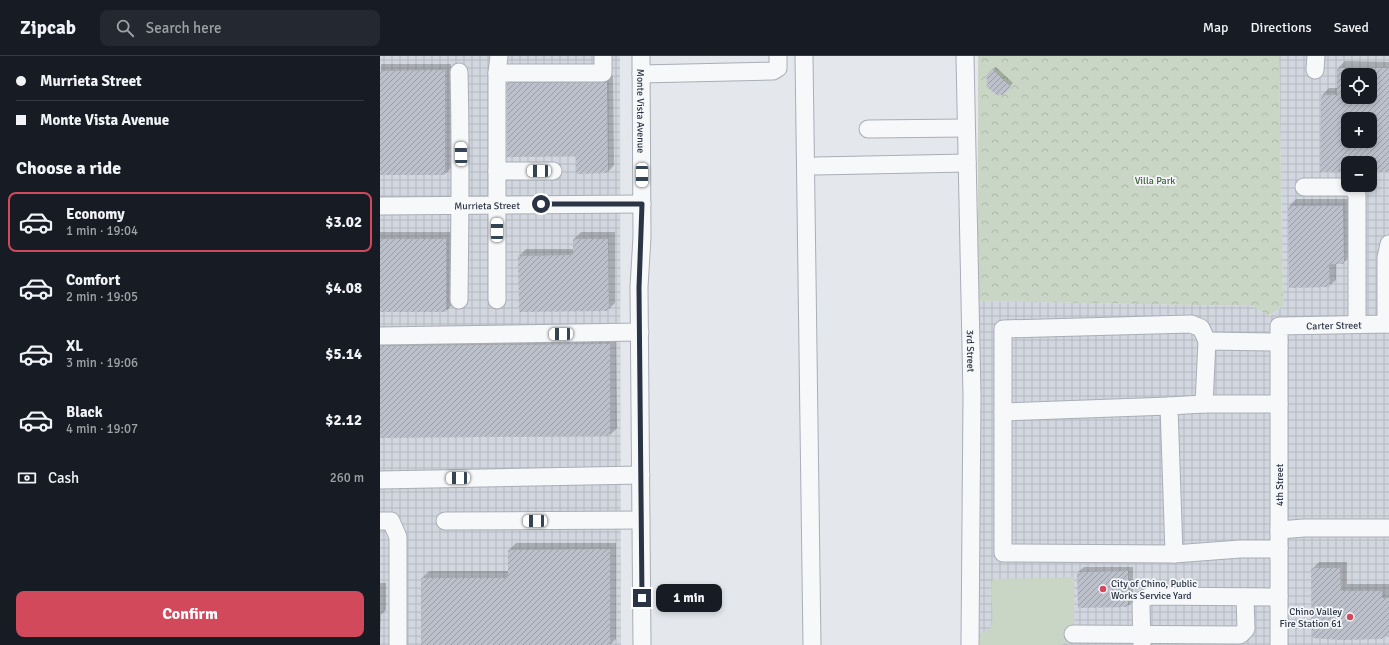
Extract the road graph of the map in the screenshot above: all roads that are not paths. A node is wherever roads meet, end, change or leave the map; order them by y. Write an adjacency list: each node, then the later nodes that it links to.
1 (499, 56): 8 (street)
2 (603, 56): 8 (street)
3 (641, 56): 9 (street, Monte Vista Avenue)
4 (778, 56): 9 (street)
5 (804, 56): 49 (street)
6 (965, 56): 10 (street, 3rd Street)
7 (459, 72): 18 (street)
8 (497, 73): 14 (street)
9 (641, 74): 17 (street, Monte Vista Avenue)
10 (966, 128): 11 (street); 12 (street, 3rd Street)
11 (868, 129)
12 (967, 163): 13 (street); 50 (street, 3rd Street)
13 (816, 166)
14 (497, 171): 15 (street); 19 (street)
15 (553, 171)
16 (1304, 187): 24 (street)
17 (642, 204): 19 (street, Murrieta Street); 26 (street, Monte Vista Avenue)
18 (459, 205): 19 (street, Murrieta Street); 20 (street, Murrieta Street); 22 (street)
19 (498, 205): 23 (street)
20 (380, 206)
21 (1389, 244): 25 (street)
22 (459, 300)
23 (497, 300)
24 (1357, 324): 25 (street, Carter Street); 27 (street, Carter Street)
25 (1388, 324)
26 (640, 332): 28 (street); 34 (street, Monte Vista Avenue)
27 (1279, 334): 29 (street, Carter Street); 31 (street, 4th Street)
28 (380, 336)
29 (1207, 341): 30 (street); 33 (street)
30 (1204, 404): 31 (street); 32 (street)
31 (1279, 404): 40 (street, 4th Street)
32 (1169, 406): 33 (street); 42 (street)
33 (1003, 412): 42 (street)
34 (641, 475): 35 (street); 36 (street, Monte Vista Avenue)
35 (380, 480)
36 (641, 520): 38 (street); 48 (street, Monte Vista Avenue)
37 (380, 521): 47 (street)
38 (445, 521)
39 (1389, 528): 40 (street)
40 (1279, 530): 41 (street, 4th Street)
41 (1279, 549): 42 (street); 44 (street, 4th Street)
42 (1174, 554)
43 (1245, 597): 44 (street); 46 (street); 46 (street)
44 (1279, 598): 51 (street, 4th Street)
45 (1073, 634): 46 (street)
46 (1142, 640)
47 (398, 645)
48 (642, 645)
49 (812, 645)
50 (970, 645)
51 (1279, 645)

